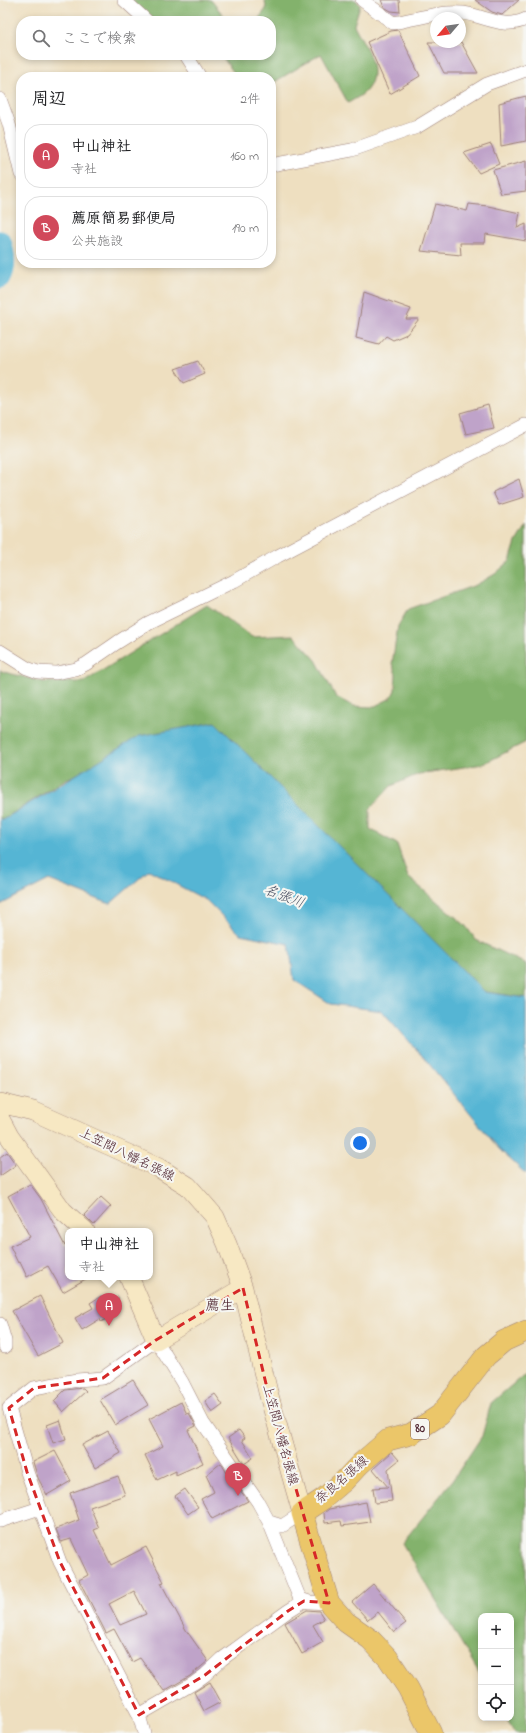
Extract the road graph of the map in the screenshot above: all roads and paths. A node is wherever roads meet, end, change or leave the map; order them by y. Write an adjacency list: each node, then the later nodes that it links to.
1 (124, 0): 3 (street)
2 (362, 0): 4 (street)
3 (142, 16)
4 (526, 19)
5 (189, 60): 7 (street)
6 (526, 70): 10 (street)
7 (197, 72)
8 (0, 98): 9 (street)
9 (16, 155)
10 (276, 164)
11 (526, 425): 12 (street)
12 (0, 651)
13 (0, 1103): 17 (main road, 上笠間八幡名張線)
14 (0, 1119): 15 (main road)
15 (82, 1228)
16 (130, 1280): 20 (main road)
17 (243, 1288): 20 (main road); 23 (main road, 上笠間八幡名張線)
18 (0, 1324): 21 (street)
19 (526, 1331): 23 (main road, 奈良名張線 / 80)
20 (156, 1340): 22 (street); 25 (street)
21 (5, 1347)
22 (40, 1508): 24 (street); 28 (street)
23 (302, 1512): 25 (street); 27 (main road, 奈良名張線)
24 (0, 1521)
25 (269, 1522): 26 (street)
26 (304, 1601): 27 (street); 28 (street)
27 (328, 1603): 30 (main road, 奈良名張線)
28 (139, 1715): 29 (street)
29 (144, 1733)
30 (431, 1733)

